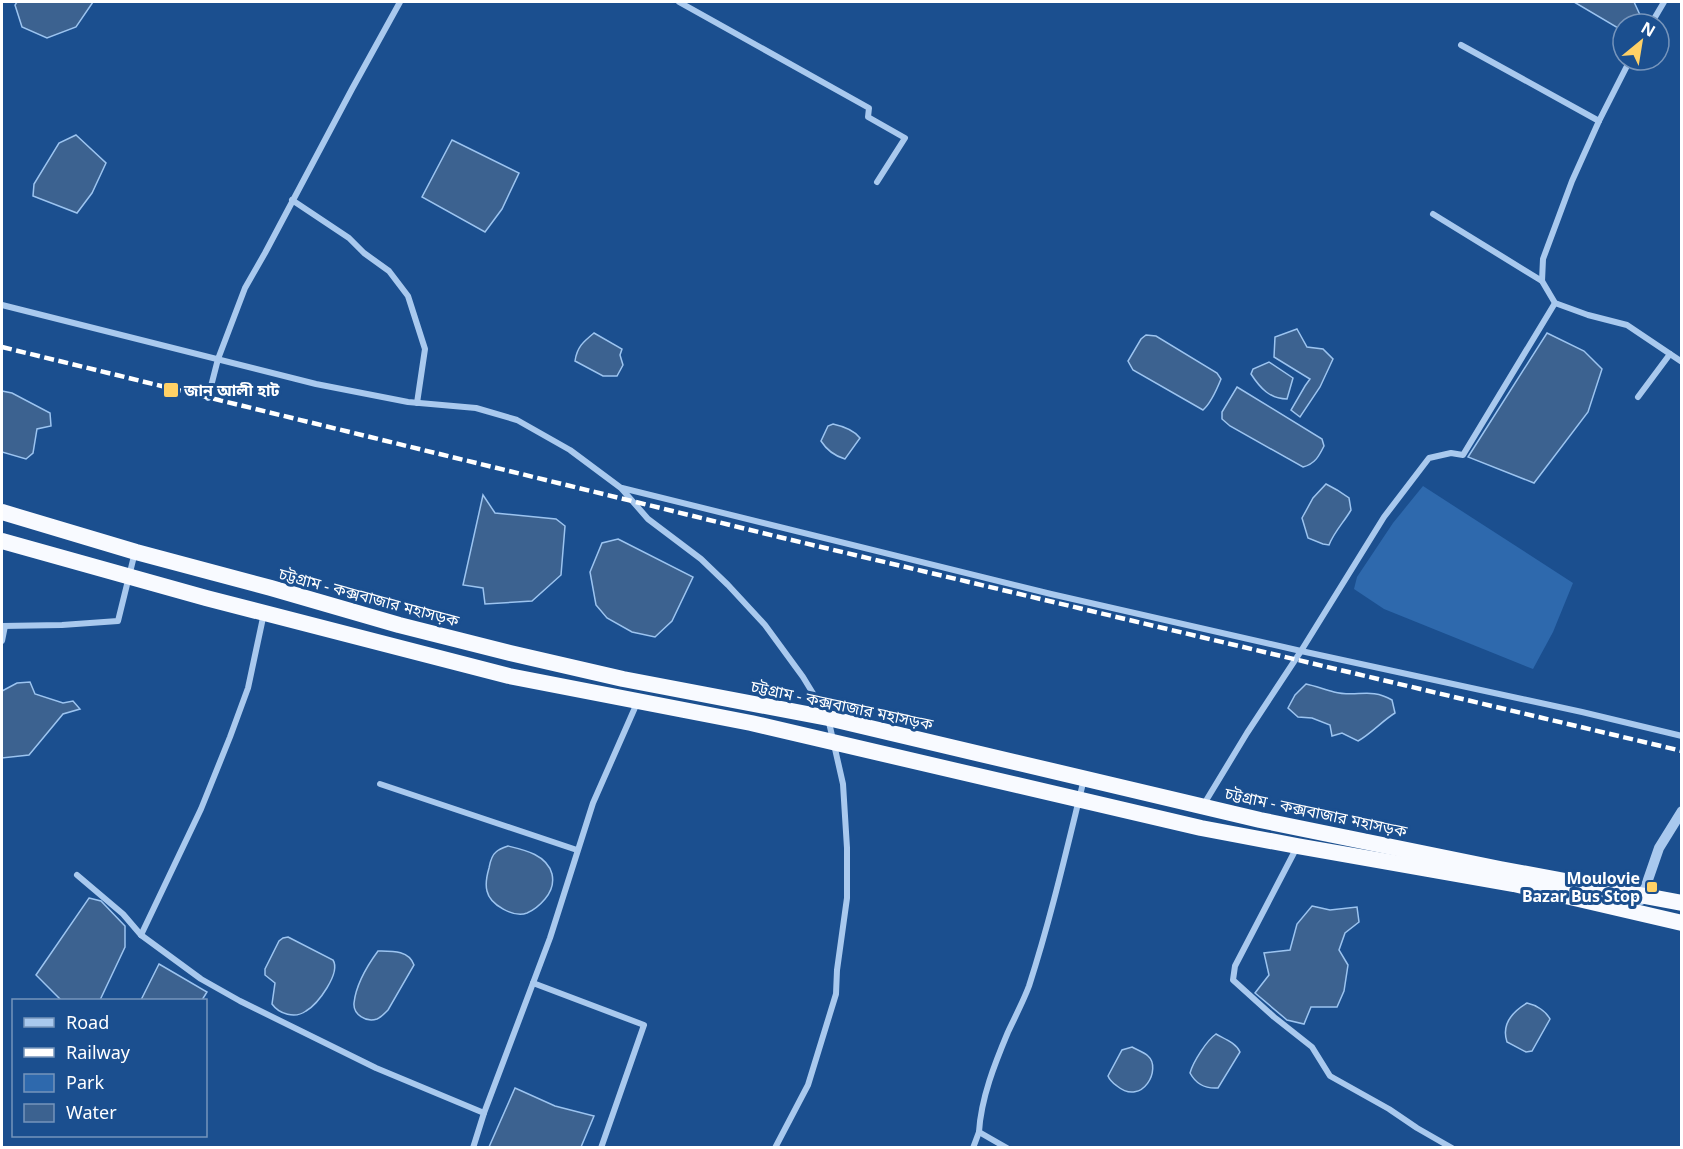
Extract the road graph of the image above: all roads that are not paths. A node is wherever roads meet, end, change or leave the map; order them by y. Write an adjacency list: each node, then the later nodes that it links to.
1 (400, 2): 7 (street)
2 (679, 2): 6 (street)
3 (1461, 45): 5 (street)
4 (1624, 72): 5 (street)
5 (1599, 121): 9 (street)
6 (878, 182)
7 (292, 200): 13 (street); 17 (street)
8 (1433, 214): 9 (street)
9 (1542, 281): 10 (street)
10 (1556, 303): 12 (street); 26 (street)
11 (2, 305): 13 (street)
12 (1670, 354): 14 (street); 15 (street)
13 (218, 359): 16 (street); 17 (street)
14 (1682, 362)
15 (1638, 397)
16 (208, 398)
17 (417, 403): 18 (street)
18 (621, 488): 26 (street); 28 (street)
19 (2, 512): 21 (highway, চট্টগ্রাম - কক্সবাজার মহাসড়ক)
20 (2, 541): 22 (highway, চট্টগ্রাম - কক্সবাজার মহাসড়ক)
21 (136, 552): 22 (street); 28 (highway, চট্টগ্রাম - কক্সবাজার মহাসড়ক)
22 (129, 576): 23 (highway, চট্টগ্রাম - কক্সবাজার মহাসড়ক); 24 (street)
23 (264, 613): 27 (highway, চট্টগ্রাম - কক্সবাজার মহাসড়ক); 43 (street)
24 (4, 626): 25 (street)
25 (2, 641)
26 (1301, 651): 29 (street); 34 (street)
27 (638, 701): 30 (highway, চট্টগ্রাম - কক্সবাজার মহাসড়ক); 37 (street)
28 (828, 718): 30 (street); 31 (highway, চট্টগ্রাম - কক্সবাজার মহাসড়ক)
29 (1682, 736)
30 (834, 743): 33 (highway, চট্টগ্রাম - কক্সবাজার মহাসড়ক); 49 (street)
31 (1084, 778): 33 (street); 34 (highway, চট্টগ্রাম - কক্সবাজার মহাসড়ক)
32 (380, 784): 37 (street)
33 (1079, 800): 36 (highway, চট্টগ্রাম - কক্সবাজার মহাসড়ক); 46 (street)
34 (1202, 807): 39 (highway, চট্টগ্রাম - কক্সবাজার মহাসড়ক)
35 (1682, 811): 39 (street)
36 (1297, 846): 41 (highway, চট্টগ্রাম - কক্সবাজার মহাসড়ক); 52 (street)
37 (577, 850): 44 (street)
38 (77, 874): 43 (street)
39 (1642, 896): 40 (highway, চট্টগ্রাম - কক্সবাজার মহাসড়ক); 41 (street)
40 (1682, 903)
41 (1638, 913): 42 (highway, চট্টগ্রাম - কক্সবাজার মহাসড়ক)
42 (1682, 923)
43 (141, 935): 45 (street)
44 (533, 983): 45 (street); 48 (street)
45 (484, 1113): 47 (street)
46 (979, 1132): 50 (street); 51 (street)
47 (473, 1148)
48 (601, 1148)
49 (775, 1148)
50 (973, 1148)
51 (1007, 1148)
52 (1452, 1148)

